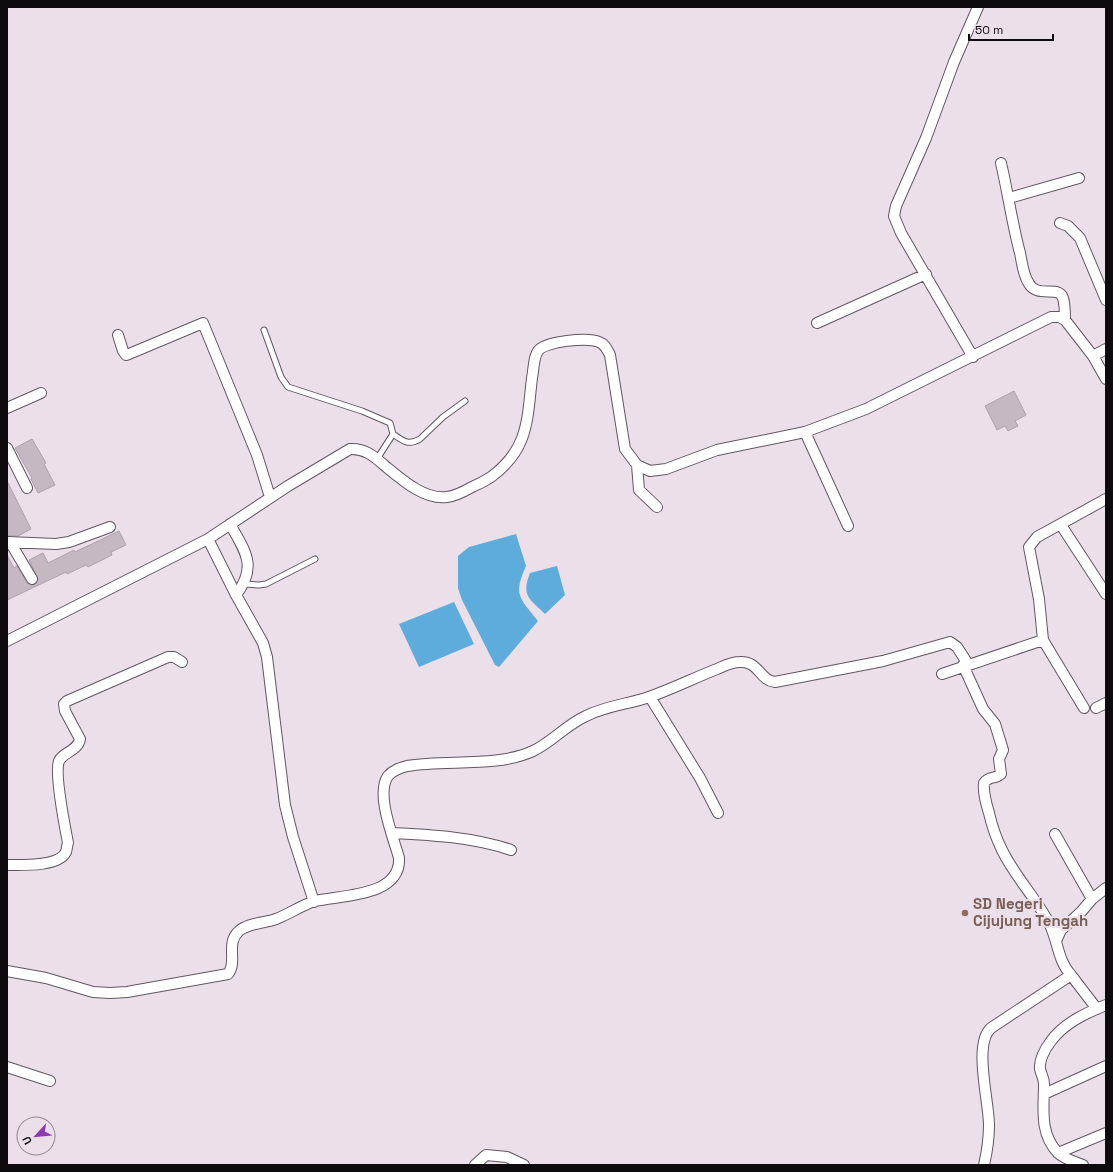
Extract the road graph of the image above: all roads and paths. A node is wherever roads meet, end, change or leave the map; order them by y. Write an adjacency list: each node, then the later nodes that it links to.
1 (978, 7): 6 (street)
2 (1001, 163): 4 (street)
3 (1079, 178): 4 (street)
4 (1009, 198): 8 (street)
5 (1060, 223): 7 (street)
6 (926, 274): 9 (street); 14 (street)
7 (1106, 300)
8 (1065, 320): 13 (street); 14 (street)
9 (817, 323)
10 (264, 330): 20 (lane)
11 (118, 335): 25 (street)
12 (1106, 349): 13 (street)
13 (1093, 356): 15 (street)
14 (973, 357): 19 (street)
15 (1106, 379)
16 (41, 394): 18 (street)
17 (465, 401): 20 (lane)
18 (7, 408)
19 (805, 432): 23 (street); 30 (street)
20 (393, 434): 22 (lane)
21 (7, 448): 24 (street)
22 (377, 459): 23 (street); 25 (street)
23 (637, 465): 27 (street)
24 (27, 488)
25 (270, 497): 28 (street)
26 (1106, 499): 29 (street)
27 (657, 507)
28 (230, 524): 32 (street); 36 (street)
29 (1061, 525): 38 (street); 39 (street)
30 (848, 526)
31 (110, 527): 33 (street)
32 (208, 539): 37 (street); 40 (street)
33 (9, 542): 35 (street)
34 (315, 559): 36 (lane)
35 (32, 579)
36 (244, 584): 37 (street)
37 (236, 594): 55 (street)
38 (1106, 594)
39 (1043, 640): 42 (street); 46 (street)
40 (7, 641)
41 (182, 662): 52 (street)
42 (965, 665): 43 (street); 44 (street); 56 (street)
43 (942, 674)
44 (650, 697): 48 (street); 49 (street)
45 (1106, 703): 47 (street)
46 (1084, 708)
47 (1096, 708)
48 (718, 813)
49 (392, 833): 51 (street); 55 (street)
50 (1055, 834): 54 (street)
51 (511, 850)
52 (7, 865)
53 (1106, 888): 54 (street)
54 (1092, 899): 56 (street)
55 (314, 902): 57 (street)
56 (1056, 941): 58 (street)
57 (7, 971)
58 (1071, 975): 59 (street); 68 (street)
59 (1102, 1007): 63 (street)
60 (1106, 1066): 63 (street)
61 (7, 1067): 62 (street)
62 (50, 1081)
63 (1044, 1094): 65 (street)
64 (1106, 1133): 65 (street)
65 (1058, 1153): 69 (street)
66 (475, 1165): 67 (street)
67 (524, 1165)
68 (984, 1165)
69 (1083, 1165)

